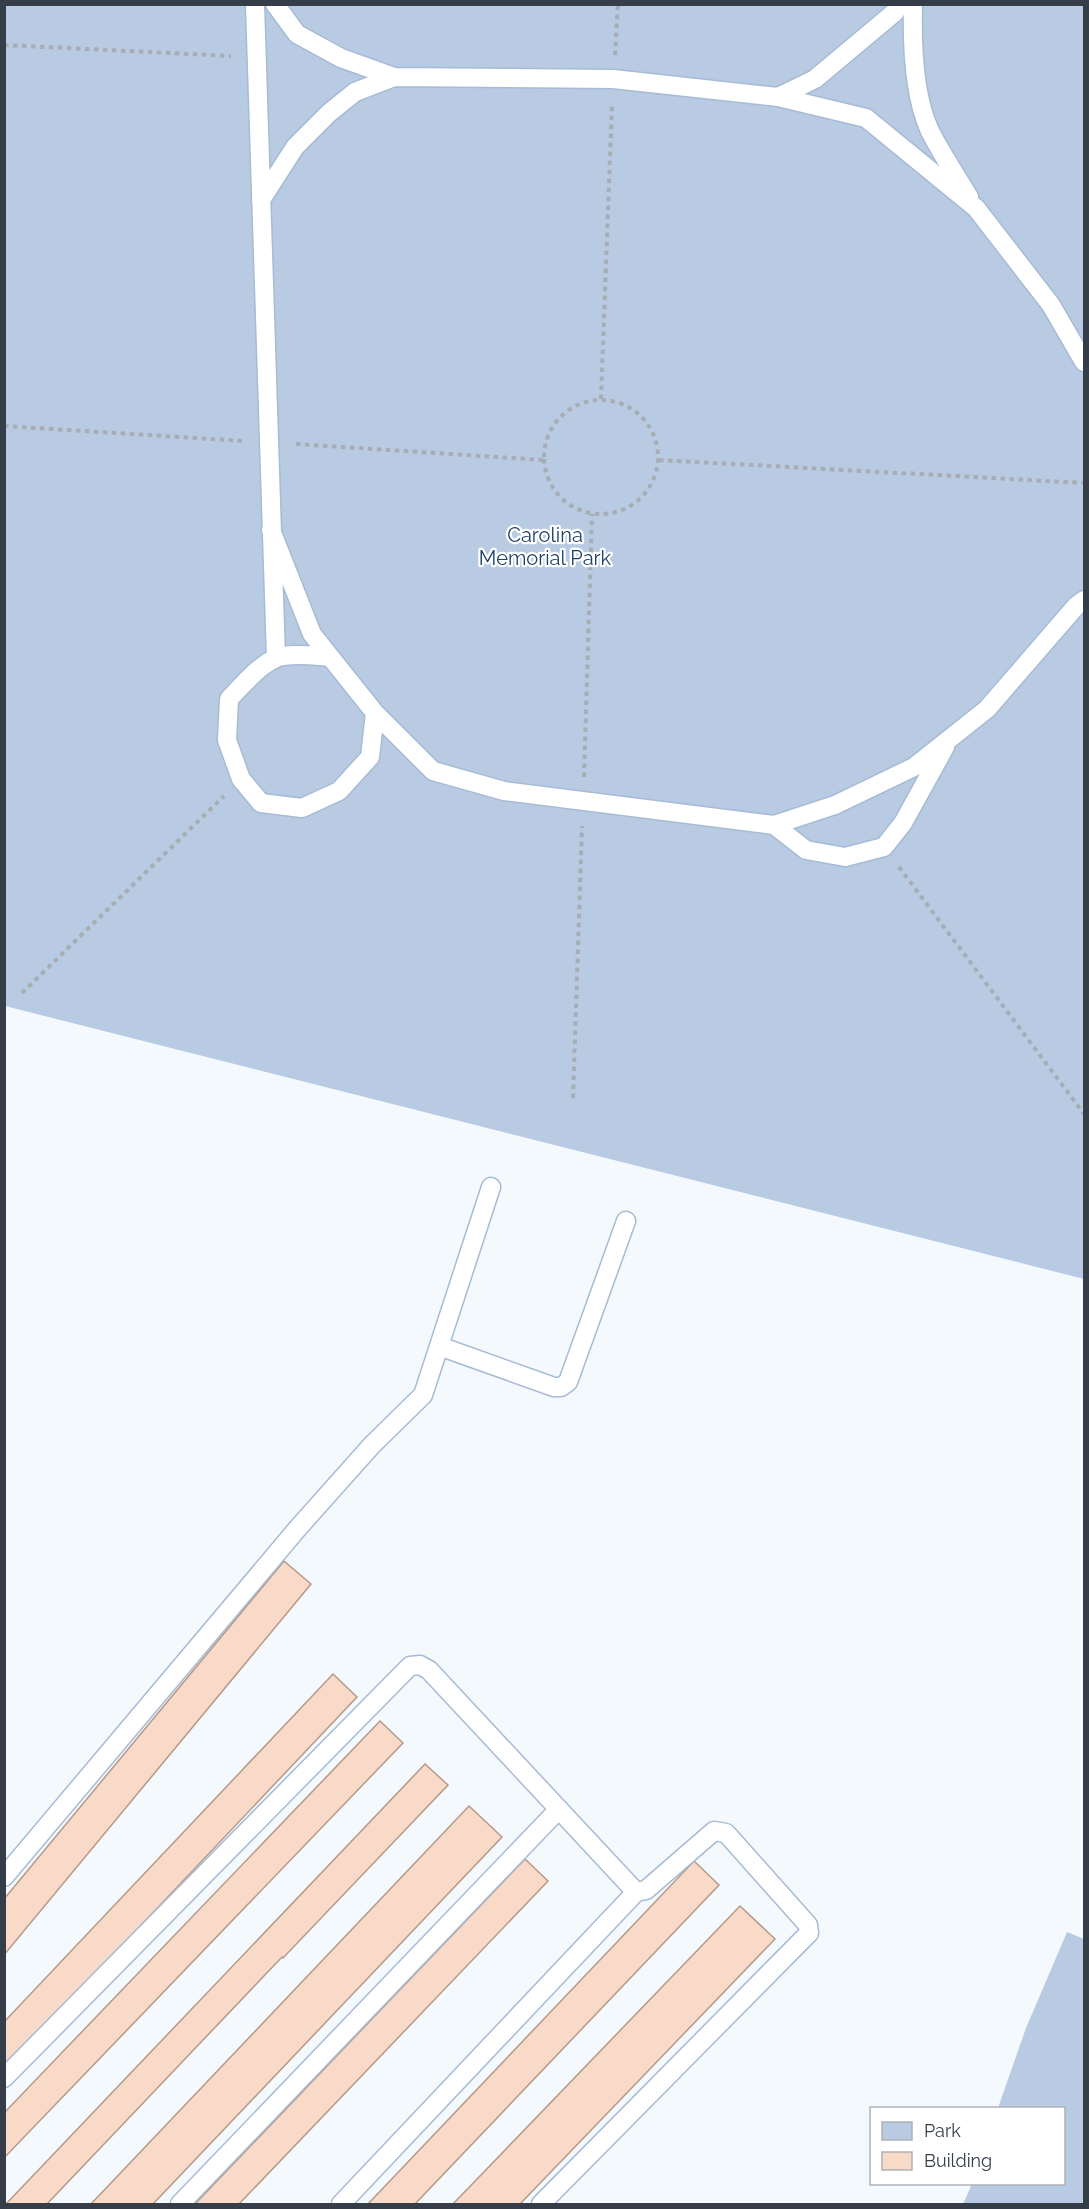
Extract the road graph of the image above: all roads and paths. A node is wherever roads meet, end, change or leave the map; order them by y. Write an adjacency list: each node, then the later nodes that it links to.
1 (255, 4): 7 (lane)
2 (275, 4): 8 (lane)
3 (618, 4): 9 (path)
4 (899, 4): 10 (lane)
5 (913, 4): 12 (lane)
6 (4, 45): 7 (path)
7 (256, 58): 11 (lane)
8 (394, 77): 9 (lane); 11 (lane)
9 (613, 79): 10 (lane); 14 (path)
10 (778, 97): 12 (lane)
11 (261, 200): 17 (lane)
12 (976, 208): 13 (lane)
13 (1084, 362)
14 (601, 399): 15 (path); 15 (path)
15 (659, 460): 16 (path)
16 (1084, 483)
17 (272, 530): 19 (lane); 20 (lane)
18 (1084, 600): 22 (lane)
19 (330, 657): 20 (lane); 21 (lane)
20 (276, 658): 23 (lane)
21 (375, 713): 23 (lane); 24 (lane)
22 (950, 738): 24 (lane); 25 (lane)
23 (241, 779): 26 (path)
24 (774, 825): 25 (lane)
25 (884, 847): 27 (path)
26 (22, 993)
27 (1084, 1114)
28 (491, 1187): 30 (lane)
29 (626, 1221): 30 (lane)
30 (439, 1346): 32 (lane)
31 (559, 1809): 33 (lane); 34 (lane); 35 (lane)
32 (4, 1877)
33 (636, 1892): 36 (lane); 37 (lane)
34 (4, 2078)
35 (180, 2205)
36 (341, 2205)
37 (541, 2205)

